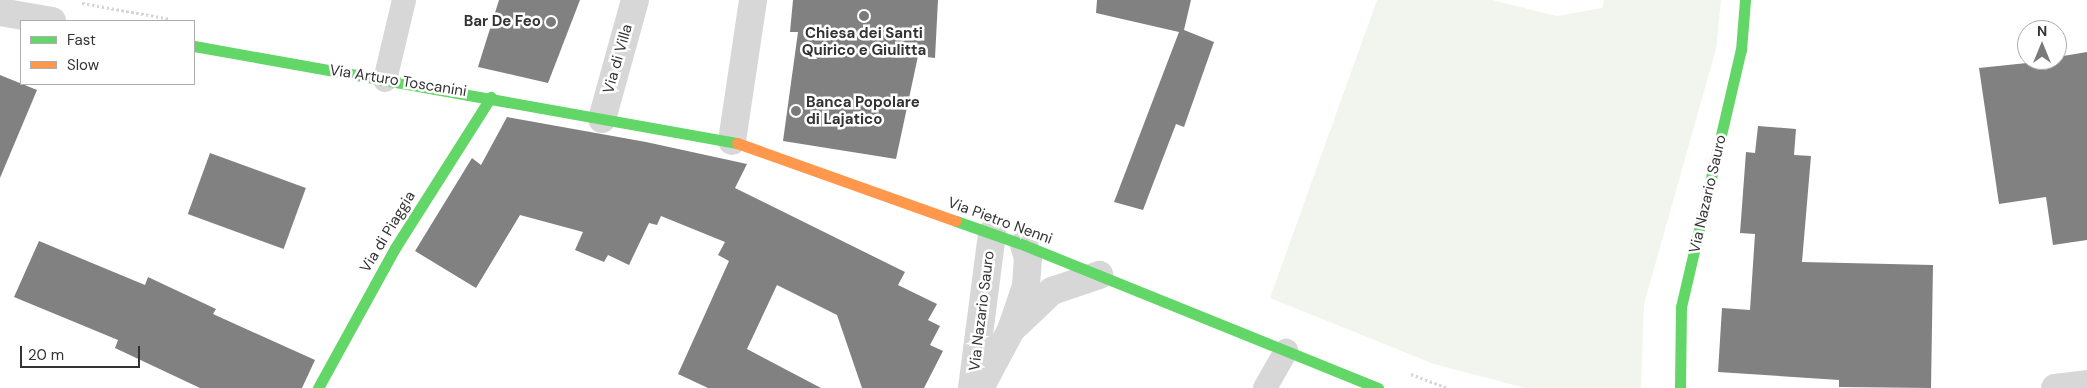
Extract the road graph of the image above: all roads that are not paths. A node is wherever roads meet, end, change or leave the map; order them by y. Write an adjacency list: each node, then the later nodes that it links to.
1 (404, 0): 8 (lane)
2 (635, 0): 10 (street, Via di Villa)
3 (754, 0): 11 (street)
4 (1745, 0): 23 (street, Via Nazario Sauro)
5 (0, 12): 6 (street)
6 (46, 20)
7 (195, 46): 8 (street, Via Arturo Toscanini)
8 (385, 80): 9 (street, Via Arturo Toscanini)
9 (491, 96): 10 (street, Via Arturo Toscanini); 18 (street, Via di Piaggia)
10 (602, 119): 11 (street, Via Pietro Nenni)
11 (732, 141): 12 (street, Via Pietro Nenni)
12 (992, 233): 13 (street, Via Pietro Nenni); 19 (street, Via Nazario Sauro)
13 (1024, 245): 14 (street, Via Pietro Nenni); 15 (street, Via Nazario Sauro)
14 (1100, 275): 15 (street, Via Nazario Sauro); 16 (street, Via Pietro Nenni)
15 (1012, 330): 20 (street, Via Nazario Sauro)
16 (1286, 351): 21 (lane); 22 (street, Via Pietro Nenni)
17 (2087, 384): 24 (street)
18 (318, 388)
19 (972, 388)
20 (980, 388)
21 (1265, 388)
22 (1378, 388)
23 (1680, 388)
24 (2055, 388)

